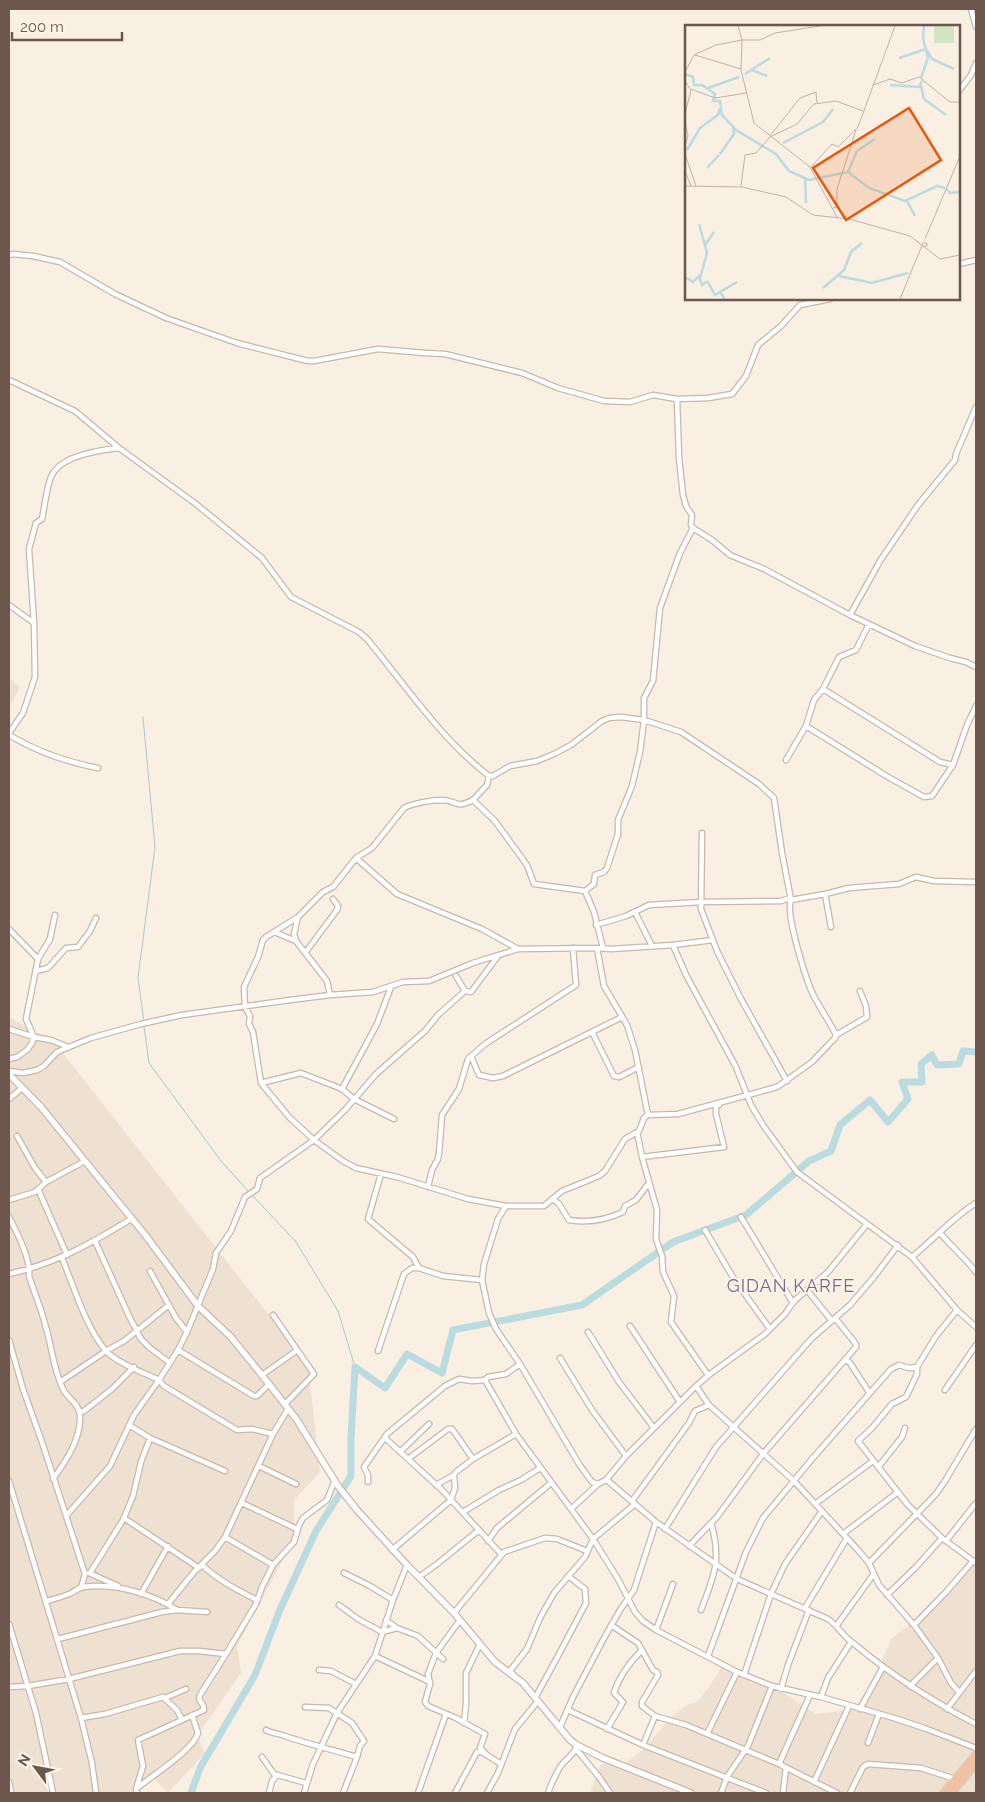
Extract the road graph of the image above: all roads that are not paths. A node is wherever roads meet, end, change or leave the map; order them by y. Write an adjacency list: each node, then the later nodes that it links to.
1 (971, 9): 2 (street)
2 (976, 27)
3 (976, 63): 4 (street)
4 (960, 90)
5 (9, 255): 10 (street)
6 (976, 260): 7 (street)
7 (960, 264)
8 (825, 300): 10 (street)
9 (9, 380): 12 (street)
10 (677, 398): 13 (street)
11 (976, 407): 15 (street)
12 (118, 448): 16 (street); 27 (street)
13 (693, 528): 15 (street); 21 (street)
14 (9, 605): 16 (street)
15 (850, 615): 17 (street)
16 (34, 623): 23 (street)
17 (869, 624): 18 (street); 19 (street)
18 (976, 667)
19 (823, 689): 22 (street); 25 (street)
20 (976, 706): 25 (street)
21 (644, 720): 27 (street); 32 (street); 35 (street)
22 (806, 726): 24 (street); 25 (street)
23 (9, 734): 26 (street)
24 (786, 760)
25 (953, 765)
26 (98, 768)
27 (489, 776): 28 (street)
28 (473, 800): 30 (street); 32 (street)
29 (702, 833): 36 (street)
30 (356, 858): 39 (street); 52 (street)
31 (976, 882): 33 (street)
32 (585, 891): 41 (street)
33 (825, 894): 35 (street); 42 (street)
34 (333, 899): 53 (street)
35 (791, 899): 36 (street); 68 (street)
36 (701, 902): 37 (street); 45 (street)
37 (635, 912): 41 (street); 48 (street)
38 (55, 915): 55 (street)
39 (298, 917): 44 (street); 46 (street)
40 (96, 918): 56 (street)
41 (596, 926): 51 (street)
42 (831, 928)
43 (9, 929): 55 (street)
44 (274, 932): 46 (street); 64 (street)
45 (712, 940): 47 (street); 75 (street)
46 (296, 941): 53 (street)
47 (673, 945): 48 (street); 79 (street)
48 (652, 946): 51 (street)
49 (573, 948): 50 (street); 52 (street); 71 (street)
50 (597, 948): 51 (street); 65 (street)
51 (603, 948)
52 (518, 950): 54 (street)
53 (305, 953): 58 (street)
54 (498, 956): 59 (street); 60 (street)
55 (38, 959): 56 (street)
56 (36, 971): 69 (street)
57 (456, 976): 60 (street)
58 (328, 985): 62 (street); 63 (street)
59 (391, 987): 62 (street); 78 (street)
60 (465, 991): 81 (street)
61 (860, 991): 68 (street)
62 (330, 994): 63 (street)
63 (321, 996): 64 (street)
64 (244, 1007): 70 (street); 76 (street)
65 (622, 1017): 67 (street); 73 (street)
66 (9, 1030): 69 (street)
67 (592, 1032): 71 (street); 73 (street)
68 (836, 1035): 75 (street)
69 (34, 1037): 70 (street); 72 (street)
70 (68, 1047): 74 (street)
71 (471, 1056): 93 (street)
72 (9, 1059)
73 (639, 1067): 83 (street)
74 (9, 1073): 77 (street)
75 (787, 1081): 79 (street)
76 (261, 1083): 78 (street); 87 (street)
77 (22, 1088): 80 (street); 89 (street)
78 (342, 1089): 81 (street)
79 (749, 1095): 82 (street); 102 (street)
80 (9, 1099)
81 (354, 1099): 84 (street); 87 (street)
82 (727, 1102): 83 (street); 88 (street)
83 (648, 1115): 85 (street)
84 (394, 1119)
85 (637, 1132): 88 (street); 96 (street)
86 (16, 1136): 91 (street)
87 (314, 1140): 90 (street); 119 (street)
88 (642, 1157): 92 (street)
89 (85, 1162): 91 (street); 101 (street)
90 (381, 1174): 93 (street); 110 (street)
91 (46, 1182): 94 (street)
92 (650, 1183): 96 (street); 142 (street)
93 (428, 1187): 97 (street)
94 (38, 1189): 95 (street); 107 (street)
95 (10, 1198)
96 (552, 1199): 97 (street)
97 (506, 1206): 115 (street)
98 (975, 1206): 104 (street)
99 (9, 1217): 111 (street)
100 (741, 1218): 117 (street)
101 (131, 1219): 105 (street); 119 (street)
102 (867, 1224): 106 (street); 116 (street)
103 (705, 1230): 125 (street)
104 (940, 1233): 108 (street); 113 (street)
105 (95, 1240): 107 (street); 126 (street)
106 (898, 1245): 108 (street); 122 (street)
107 (67, 1255): 109 (street)
108 (912, 1256): 120 (street)
109 (62, 1258): 111 (street); 133 (street)
110 (419, 1268): 115 (street); 134 (street)
111 (30, 1269): 114 (street); 145 (street)
112 (150, 1270): 118 (street)
113 (976, 1272)
114 (9, 1274)
115 (482, 1280): 138 (street)
116 (807, 1290): 117 (street); 122 (street)
117 (793, 1303): 125 (street)
118 (169, 1305): 126 (street); 127 (street)
119 (198, 1306): 127 (street); 141 (street)
120 (957, 1310): 124 (street); 140 (street)
121 (273, 1316): 132 (street)
122 (833, 1319): 136 (street); 156 (street)
123 (630, 1326): 150 (street)
124 (976, 1327)
125 (770, 1329): 142 (street)
126 (137, 1331): 133 (street); 137 (street)
127 (187, 1332): 131 (street)
128 (588, 1332): 157 (street)
129 (9, 1340): 175 (street)
130 (976, 1345): 148 (street)
131 (178, 1350): 137 (street); 146 (street)
132 (296, 1350): 141 (street); 152 (street)
133 (106, 1351): 139 (street); 145 (street)
134 (378, 1352)
135 (560, 1358): 166 (street)
136 (845, 1359): 149 (street); 165 (street)
137 (170, 1363): 143 (street)
138 (520, 1364): 144 (street); 183 (street)
139 (134, 1367): 143 (street); 153 (street)
140 (917, 1367): 149 (street); 169 (street)
141 (262, 1375): 146 (street)
142 (708, 1375): 147 (street)
143 (159, 1380): 155 (street); 160 (street)
144 (486, 1380): 161 (street); 163 (street)
145 (60, 1382): 153 (street)
146 (269, 1384): 152 (street)
147 (696, 1386): 150 (street); 151 (street)
148 (945, 1390)
149 (869, 1392): 179 (street)
150 (680, 1402): 157 (street)
151 (709, 1405): 156 (street); 187 (street)
152 (286, 1406): 160 (street); 176 (street)
153 (80, 1412): 175 (street)
154 (429, 1424): 164 (street)
155 (129, 1425): 162 (street); 195 (street)
156 (733, 1427): 165 (street); 200 (street)
157 (654, 1428): 166 (street)
158 (905, 1428): 171 (street)
159 (976, 1429): 194 (street)
160 (273, 1434): 170 (street)
161 (516, 1434): 168 (street); 172 (street)
162 (150, 1438): 173 (street); 196 (street)
163 (385, 1438): 164 (street); 180 (street)
164 (400, 1452): 167 (street)
165 (763, 1454): 179 (street); 198 (street)
166 (626, 1456): 177 (street)
167 (408, 1459): 168 (street); 184 (street)
168 (473, 1459): 174 (street)
169 (873, 1461): 171 (street); 190 (street)
170 (259, 1466): 182 (street); 188 (street)
171 (879, 1466): 185 (street)
172 (540, 1468): 181 (street); 193 (street)
173 (225, 1471)
174 (454, 1475): 184 (street); 186 (street)
175 (53, 1479): 195 (street)
176 (335, 1480): 199 (street); 210 (street)
177 (606, 1480): 183 (street); 187 (street)
178 (9, 1481): 234 (street)
179 (794, 1481): 190 (street); 224 (street)
180 (368, 1482)
181 (551, 1483): 191 (street); 207 (street)
182 (296, 1484)
183 (598, 1484): 191 (street)
184 (436, 1486): 186 (street)
185 (898, 1492): 194 (street); 202 (street)
186 (451, 1500): 193 (street); 210 (street)
187 (633, 1502): 197 (street); 205 (street)
188 (242, 1503): 199 (street); 203 (street)
189 (976, 1503): 206 (street)
190 (815, 1504): 192 (street)
191 (571, 1509): 205 (street)
192 (822, 1511): 202 (street); 229 (street)
193 (463, 1512): 201 (street)
194 (917, 1514): 206 (street); 214 (street)
195 (66, 1516): 219 (street)
196 (124, 1518): 208 (street); 219 (street)
197 (656, 1522): 200 (street); 233 (street)
198 (711, 1524): 209 (street); 217 (street)
199 (298, 1529): 215 (street)
200 (665, 1529): 209 (street)
201 (479, 1530): 207 (street); 223 (street)
202 (843, 1534): 204 (street)
203 (225, 1537): 215 (street); 218 (street)
204 (847, 1538): 214 (street); 237 (street)
205 (593, 1539): 211 (street); 233 (street)
206 (944, 1539): 213 (street); 230 (street)
207 (488, 1541): 212 (street)
208 (168, 1546): 218 (street); 228 (street)
209 (689, 1546): 217 (street)
210 (392, 1550): 216 (street)
211 (587, 1551): 212 (street); 222 (street)
212 (501, 1554): 241 (street)
213 (975, 1562): 245 (street)
214 (869, 1564): 221 (street)
215 (273, 1565): 231 (street)
216 (407, 1565): 223 (street); 232 (street)
217 (716, 1565): 224 (street); 239 (street)
218 (200, 1566): 231 (street); 235 (street)
219 (87, 1573): 226 (street); 227 (street)
220 (344, 1573): 232 (street)
221 (873, 1575): 230 (street); 247 (street)
222 (568, 1576): 268 (street); 280 (street)
223 (418, 1577): 241 (street)
224 (737, 1579): 229 (street); 258 (street)
225 (674, 1584): 249 (street)
226 (81, 1588): 227 (street); 234 (street)
227 (122, 1588): 228 (street)
228 (140, 1594): 235 (street)
229 (771, 1594): 237 (street); 265 (street)
230 (887, 1595): 245 (street)
231 (257, 1600): 256 (street)
232 (393, 1600): 242 (street)
233 (628, 1600): 246 (street); 249 (street)
234 (46, 1601): 251 (street)
235 (168, 1604): 238 (street)
236 (339, 1604): 250 (street)
237 (807, 1609): 247 (street); 275 (street)
238 (177, 1610): 240 (street); 251 (street)
239 (701, 1610)
240 (207, 1612)
241 (454, 1613): 243 (street)
242 (386, 1620): 248 (street); 250 (street)
243 (460, 1620): 253 (street); 255 (street)
244 (9, 1624): 270 (street)
245 (914, 1624): 259 (street)
246 (611, 1625): 254 (street); 285 (street)
247 (836, 1625): 252 (street)
248 (397, 1628): 250 (street); 255 (street)
249 (656, 1630): 258 (street)
250 (382, 1632): 257 (street)
251 (58, 1639): 266 (street)
252 (851, 1642): 261 (street); 278 (street)
253 (480, 1644): 268 (street); 293 (street)
254 (642, 1650): 290 (street); 296 (street)
255 (436, 1653): 260 (street); 267 (street)
256 (226, 1654): 266 (street); 289 (street)
257 (374, 1656): 267 (street); 269 (street)
258 (708, 1656): 264 (street)
259 (938, 1658): 272 (street); 276 (street)
260 (443, 1659)
261 (883, 1667): 272 (street); 283 (street)
262 (319, 1670): 269 (street)
263 (976, 1671): 276 (street)
264 (738, 1672): 265 (street); 298 (street)
265 (744, 1674): 271 (street)
266 (69, 1679): 270 (street); 291 (street)
267 (430, 1682): 287 (street)
268 (523, 1683): 280 (street)
269 (356, 1684): 286 (street)
270 (28, 1686): 273 (street); 321 (street)
271 (772, 1686): 275 (street); 304 (street)
272 (910, 1686): 284 (street)
273 (9, 1688)
274 (186, 1689): 279 (street)
275 (781, 1689): 277 (street)
276 (959, 1692): 284 (street)
277 (810, 1695): 278 (street); 311 (street)
278 (821, 1697): 281 (street)
279 (165, 1698): 291 (street); 292 (street)
280 (536, 1700): 295 (street); 310 (street)
281 (849, 1706): 283 (street); 317 (street)
282 (305, 1708): 286 (street)
283 (860, 1709): 288 (street)
284 (947, 1709): 294 (street)
285 (568, 1710): 295 (street); 296 (street)
286 (337, 1713): 301 (street); 308 (street)
287 (446, 1714): 293 (street); 326 (street)
288 (879, 1714): 299 (street); 303 (street)
289 (192, 1715): 292 (street); 319 (street)
290 (655, 1716): 298 (street); 300 (street)
291 (81, 1718): 322 (street)
292 (182, 1720): 319 (street)
293 (464, 1723): 305 (street)
294 (976, 1724)
295 (560, 1727): 302 (street)
296 (607, 1729): 300 (street)
297 (266, 1730): 301 (street)
298 (707, 1734): 304 (street)
299 (868, 1743)
300 (643, 1745): 314 (street)
301 (322, 1746): 308 (street); 318 (street)
302 (576, 1747): 329 (street); 330 (street); 331 (street)
303 (976, 1748)
304 (745, 1750): 311 (street); 314 (street)
305 (486, 1754): 310 (street); 327 (street)
306 (976, 1755): 315 (highway)
307 (262, 1757): 313 (street)
308 (357, 1757): 325 (street)
309 (976, 1763): 338 (highway)
310 (501, 1764): 328 (street)
311 (779, 1764): 312 (street)
312 (786, 1768): 317 (street); 334 (street)
313 (277, 1775): 318 (street); 323 (street)
314 (727, 1778): 332 (street); 333 (street)
315 (955, 1779): 336 (street); 337 (highway)
316 (9, 1782): 320 (street)
317 (814, 1782): 335 (street)
318 (306, 1783): 324 (street)
319 (137, 1791)
320 (11, 1793)
321 (53, 1793)
322 (96, 1793)
323 (269, 1793)
324 (304, 1793)
325 (343, 1793)
326 (418, 1793)
327 (455, 1793)
328 (487, 1793)
329 (548, 1793)
330 (610, 1793)
331 (691, 1793)
332 (721, 1793)
333 (766, 1793)
334 (783, 1793)
335 (837, 1793)
336 (850, 1793)
337 (944, 1793)
338 (951, 1793)

